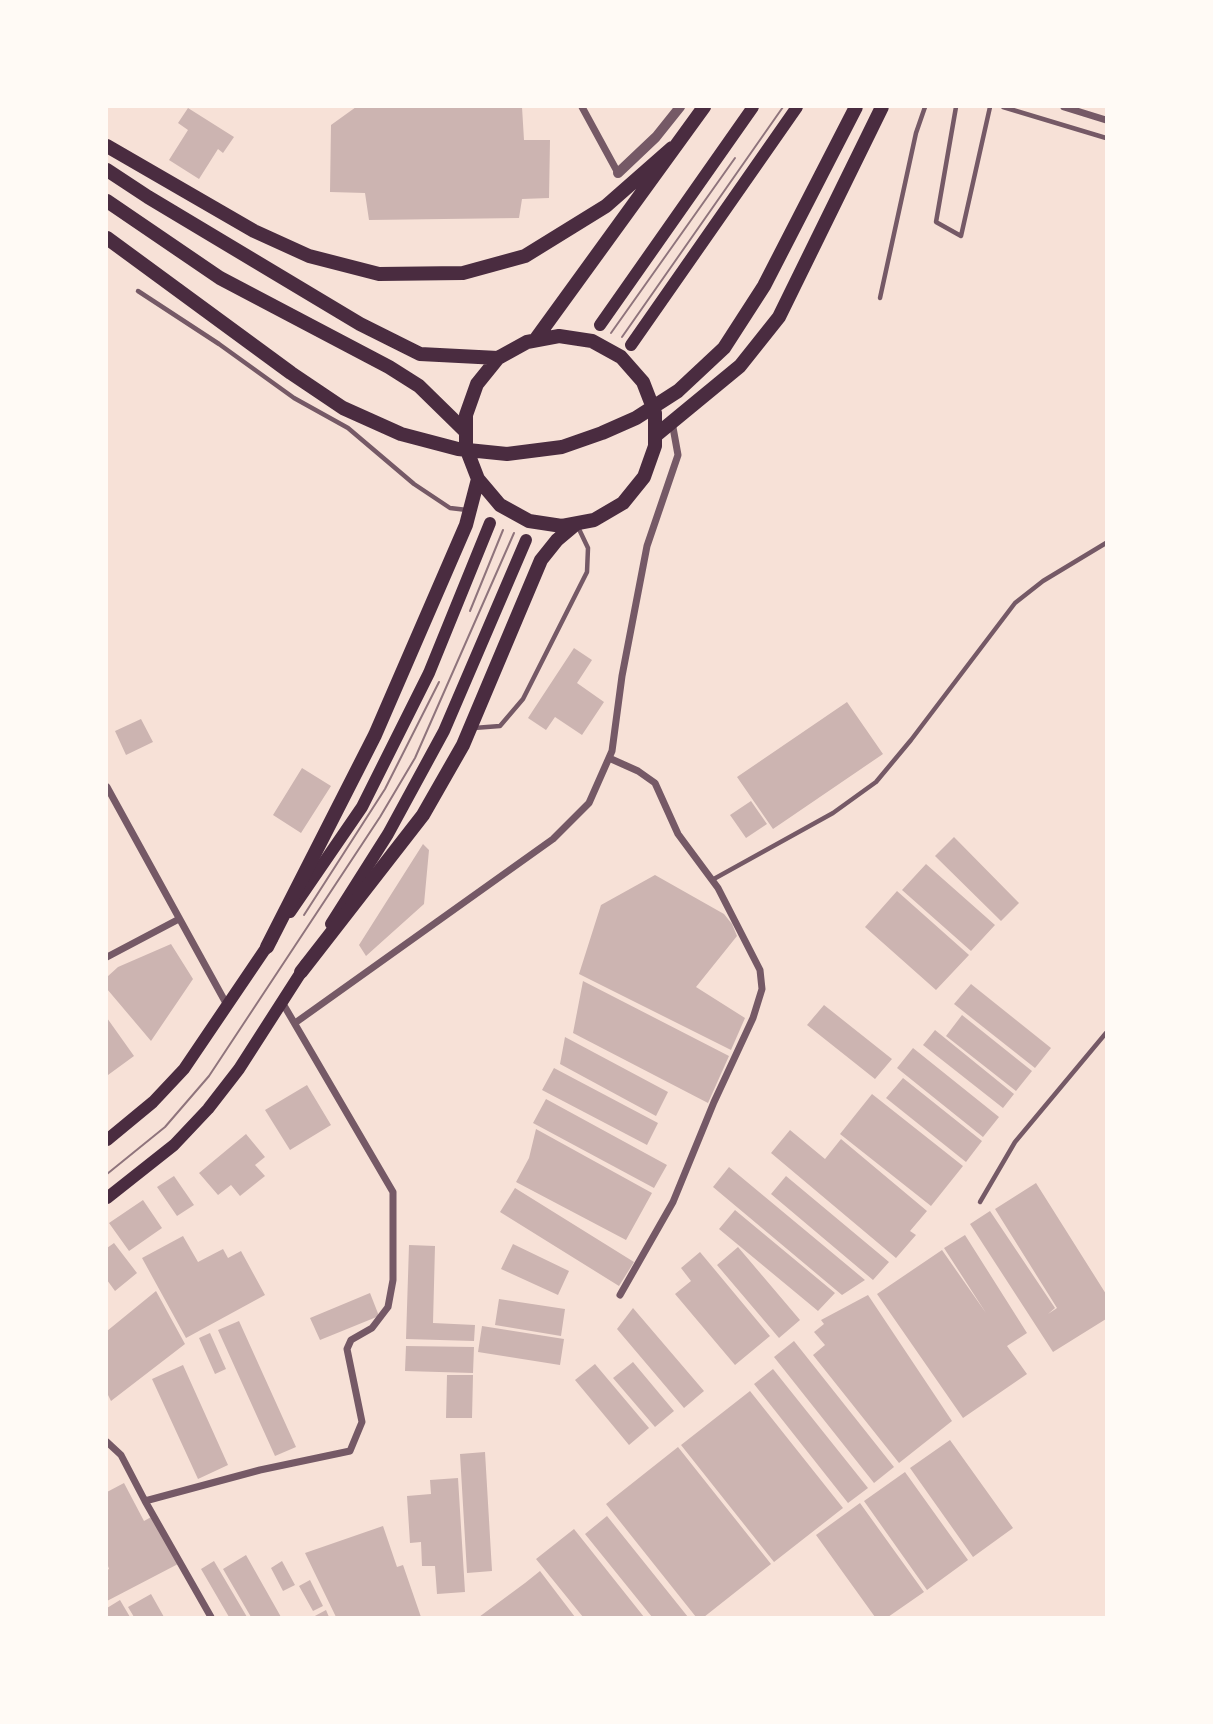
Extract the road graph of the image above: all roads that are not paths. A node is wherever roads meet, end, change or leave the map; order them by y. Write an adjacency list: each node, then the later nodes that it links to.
1 (582, 107): 18 (street)
2 (680, 107): 18 (street)
3 (704, 107): 16 (highway)
4 (753, 107): 23 (main road)
5 (797, 107): 25 (main road)
6 (856, 107): 20 (highway)
7 (882, 107): 27 (highway)
8 (925, 107): 22 (lane)
9 (957, 107): 10 (lane)
10 (990, 107)
11 (1003, 107): 14 (lane)
12 (1064, 107): 13 (street)
13 (1106, 120)
14 (1106, 138)
15 (107, 146): 16 (highway)
16 (672, 148): 24 (highway)
17 (107, 170): 26 (highway)
18 (618, 173)
19 (107, 201): 28 (highway)
20 (107, 238)
21 (138, 291): 31 (lane)
22 (880, 298)
23 (600, 325)
24 (536, 340): 26 (highway); 29 (highway)
25 (631, 345)
26 (498, 358): 28 (highway)
27 (672, 422): 29 (highway); 37 (street)
28 (466, 432): 30 (highway)
29 (655, 436): 33 (highway)
30 (478, 479): 31 (highway); 33 (highway)
31 (470, 510): 41 (highway)
32 (489, 523): 41 (main road)
33 (577, 523): 36 (highway); 36 (lane)
34 (526, 540): 43 (main road)
35 (1106, 543): 39 (lane)
36 (470, 729): 43 (highway)
37 (609, 758): 39 (street); 46 (street)
38 (107, 787): 40 (street)
39 (712, 880): 51 (street)
40 (179, 919): 42 (street); 45 (street)
41 (267, 947): 45 (main road)
42 (107, 957)
43 (302, 972): 44 (main road)
44 (282, 1001): 46 (street); 49 (main road)
45 (227, 1005): 48 (main road)
46 (295, 1023): 53 (street)
47 (1106, 1033): 50 (lane)
48 (107, 1140)
49 (107, 1198)
50 (980, 1202)
51 (620, 1295)
52 (107, 1442): 53 (street)
53 (145, 1500): 54 (street)
54 (211, 1617)

